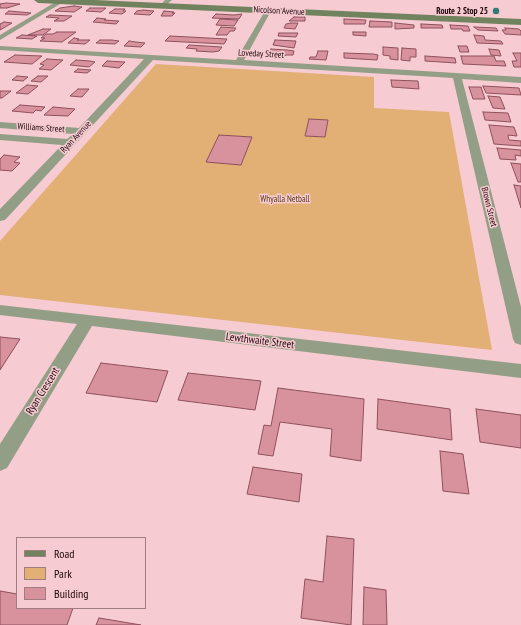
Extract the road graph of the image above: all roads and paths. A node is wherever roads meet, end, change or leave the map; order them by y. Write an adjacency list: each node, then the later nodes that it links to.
1 (38, 0): 3 (main road, Nicolson Avenue)
2 (123, 0): 4 (main road, Nicolson Avenue)
3 (62, 1): 4 (main road, Nicolson Avenue); 7 (street)
4 (166, 3): 5 (main road, Nicolson Avenue); 6 (main road, Nicolson Avenue)
5 (268, 11): 6 (main road, Nicolson Avenue); 10 (street)
6 (520, 19)
7 (0, 38)
8 (0, 48): 9 (street, Loveday Street)
9 (151, 57): 10 (street, Loveday Street); 14 (street, Ryan Avenue)
10 (238, 63): 11 (street, Loveday Street)
11 (457, 76): 12 (street, Loveday Street); 20 (street, Brown Street)
12 (521, 80)
13 (0, 125): 14 (street, Williams Street)
14 (81, 131): 16 (street, Ryan Avenue)
15 (0, 137): 16 (street, Williams Street)
16 (71, 143): 17 (street, Ryan Avenue)
17 (0, 217)
18 (0, 310): 19 (street, Lewthwaite Street)
19 (87, 321): 21 (street, Lewthwaite Street); 22 (street, Ryan Crescent)
20 (521, 338)
21 (521, 371)
22 (0, 462)

